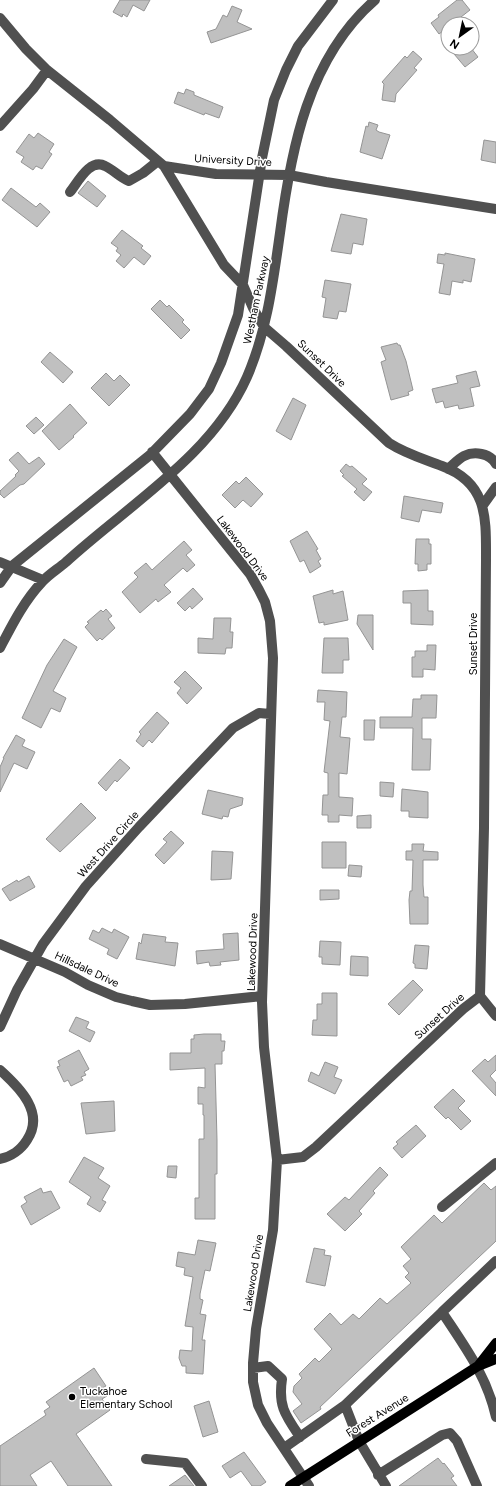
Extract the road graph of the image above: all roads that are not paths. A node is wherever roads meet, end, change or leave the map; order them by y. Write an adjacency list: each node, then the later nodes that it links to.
1 (333, 0): 7 (street, Westham Parkway)
2 (375, 0): 8 (street, Westham Parkway)
3 (0, 18): 4 (street)
4 (47, 70): 5 (street); 6 (street)
5 (0, 126)
6 (161, 163): 7 (street, University Drive); 9 (street); 11 (street, Sunset Drive)
7 (260, 174): 8 (street, University Drive); 11 (street, Westham Parkway)
8 (289, 175): 10 (street, University Drive); 12 (street, Westham Parkway)
9 (70, 192)
10 (496, 209)
11 (243, 285): 12 (street, Sunset Drive); 13 (street, Westham Parkway)
12 (264, 327): 15 (street, Sunset Drive); 16 (street, Westham Parkway)
13 (152, 452): 16 (street, Lakewood Drive); 20 (street, Westham Parkway)
14 (496, 464): 15 (street)
15 (448, 468): 18 (street, Sunset Drive)
16 (169, 474): 21 (street, Westham Parkway); 24 (street, Lakewood Drive)
17 (496, 486): 18 (street)
18 (483, 505): 28 (street, Sunset Drive)
19 (0, 562): 20 (street)
20 (12, 566): 21 (street); 22 (street, Westham Parkway)
21 (43, 580): 23 (street, Westham Parkway)
22 (0, 583)
23 (0, 648)
24 (270, 714): 26 (street, West Drive Circle); 27 (street, Lakewood Drive)
25 (0, 944): 26 (street, Hillsdale Drive)
26 (35, 958): 27 (street, Hillsdale Drive); 30 (street, West Drive Circle)
27 (262, 996): 33 (street, Lakewood Drive)
28 (480, 996): 29 (street); 33 (street, Sunset Drive)
29 (496, 1016)
30 (0, 1027)
31 (0, 1070): 32 (street)
32 (0, 1159)
33 (277, 1160): 41 (street, Lakewood Drive)
34 (496, 1163): 35 (street)
35 (442, 1207)
36 (496, 1261): 37 (street)
37 (442, 1312): 40 (street); 42 (street)
38 (496, 1342): 40 (main road)
39 (496, 1359): 40 (main road)
40 (478, 1366): 43 (street); 45 (main road, Forest Avenue)
41 (253, 1368): 44 (street); 46 (street, Lakewood Drive)
42 (345, 1405): 44 (street); 45 (street)
43 (496, 1417)
44 (300, 1437): 46 (street)
45 (359, 1441): 48 (street); 49 (main road, Forest Avenue)
46 (284, 1448): 49 (street, Lakewood Drive)
47 (146, 1458): 50 (street)
48 (378, 1475): 53 (street); 54 (street)
49 (302, 1476): 51 (main road, Forest Avenue); 52 (street, Lakewood Drive)
50 (202, 1486)
51 (290, 1486)
52 (309, 1486)
53 (386, 1486)
54 (477, 1486)

